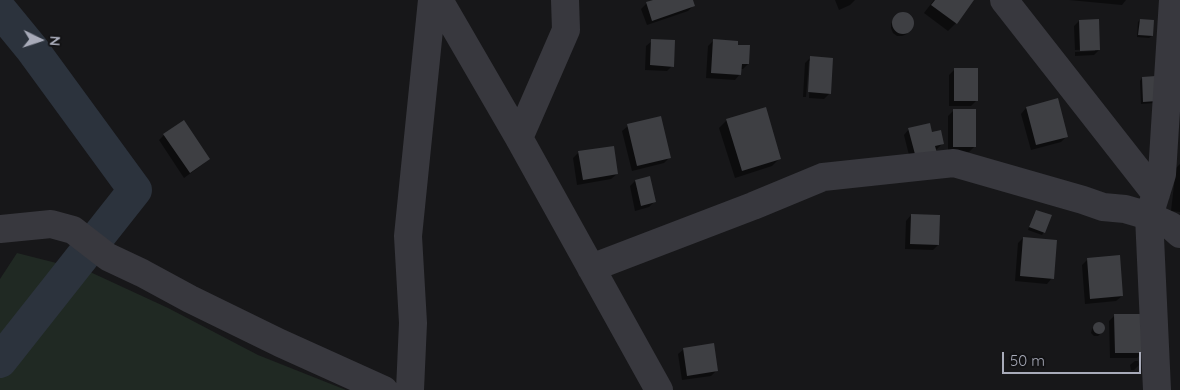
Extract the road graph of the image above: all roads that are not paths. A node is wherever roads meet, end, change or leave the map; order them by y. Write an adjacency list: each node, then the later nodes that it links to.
1 (432, 0): 12 (street)
2 (439, 0): 6 (street)
3 (565, 0): 6 (street)
4 (1004, 0): 7 (street)
5 (1173, 0): 7 (street)
6 (519, 138): 10 (street)
7 (1152, 205): 9 (street); 10 (street); 14 (street)
8 (0, 229): 11 (street)
9 (1180, 234)
10 (591, 268): 13 (street)
11 (384, 390)
12 (410, 390)
13 (659, 390)
14 (1157, 390)

